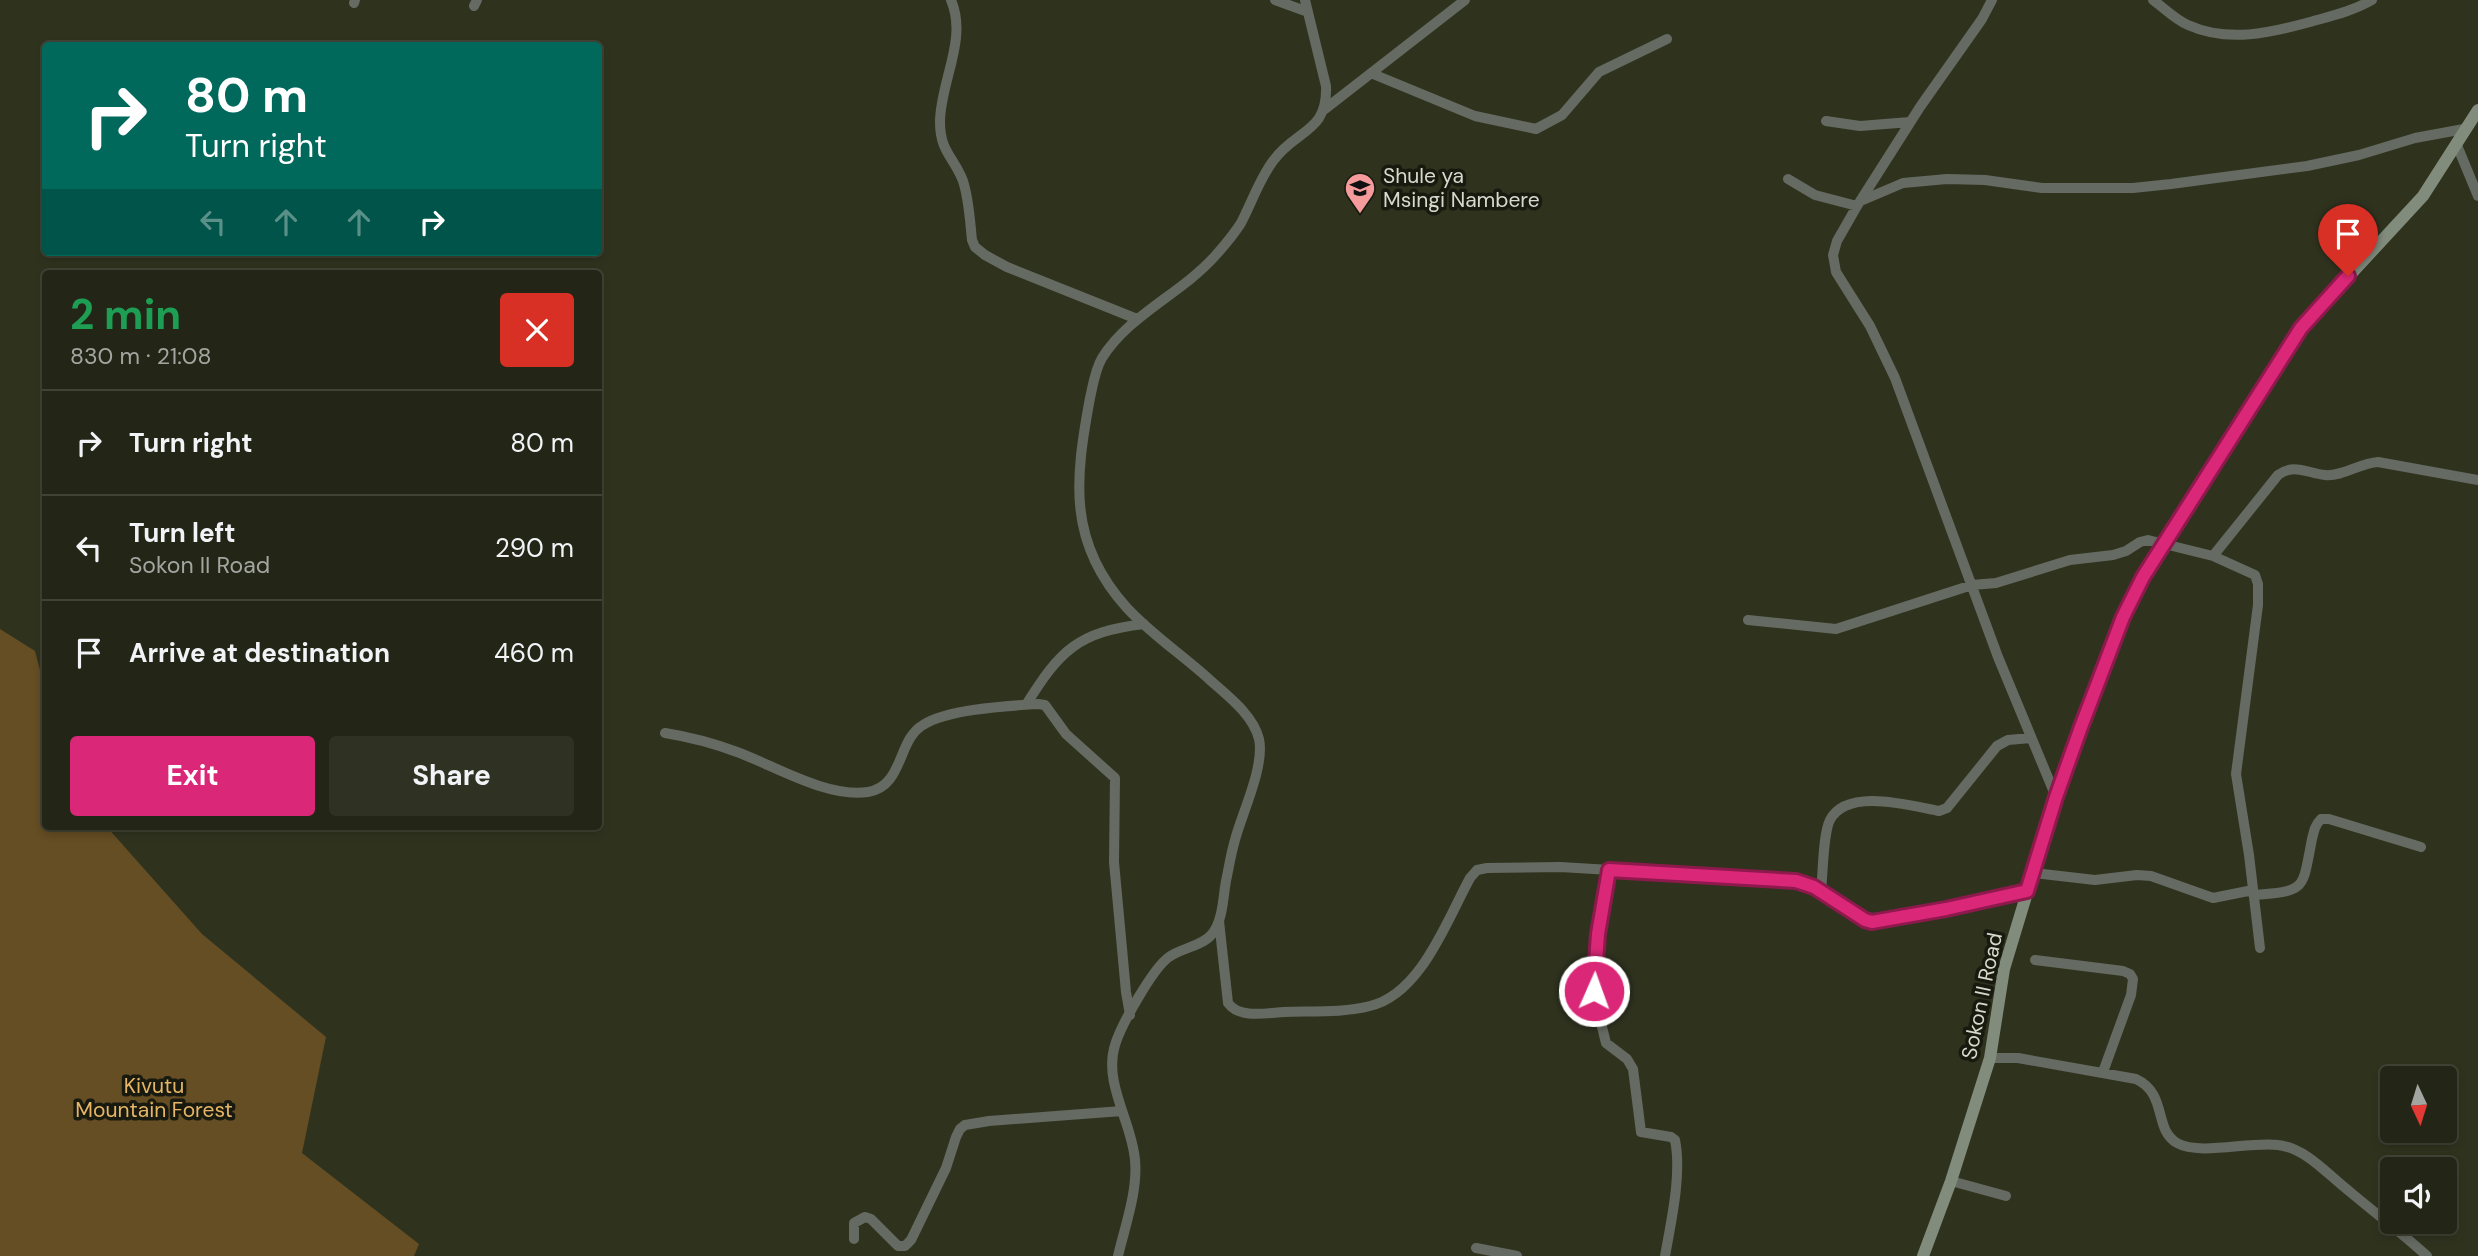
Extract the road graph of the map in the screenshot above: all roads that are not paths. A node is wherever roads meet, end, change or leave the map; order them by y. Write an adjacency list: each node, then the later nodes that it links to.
1 (951, 0): 21 (street)
2 (1275, 0): 8 (street)
3 (1305, 0): 8 (street)
4 (1465, 0): 10 (street)
5 (1992, 0): 15 (street)
6 (2153, 0): 7 (street)
7 (2372, 0)
8 (1308, 12): 11 (street)
9 (1667, 39): 10 (street)
10 (1373, 74): 11 (street)
11 (1325, 109): 21 (street)
12 (2478, 110): 16 (street, Sokon II Road)
13 (2478, 118): 16 (street)
14 (1826, 121): 15 (street)
15 (1910, 122): 20 (street)
16 (2464, 129): 17 (street, Sokon II Road); 20 (street)
17 (2456, 143): 19 (street); 23 (street, Sokon II Road)
18 (1788, 179): 20 (street)
19 (2478, 196)
20 (1859, 203): 25 (street)
21 (1137, 319): 27 (street)
22 (2478, 481): 24 (street)
23 (2164, 542): 24 (street); 25 (street); 31 (street, Sokon II Road)
24 (2213, 556): 37 (street)
25 (1972, 585): 26 (street); 30 (street)
26 (1748, 620)
27 (1144, 624): 28 (street); 38 (street)
28 (1026, 705): 29 (street); 41 (street)
29 (665, 733)
30 (2031, 738): 31 (street); 35 (street)
31 (2056, 797): 34 (street, Sokon II Road)
32 (2421, 847): 37 (street)
33 (1609, 870): 35 (street); 38 (street); 51 (street)
34 (2034, 873): 36 (street, Sokon II Road); 37 (street)
35 (1821, 891): 36 (street)
36 (2027, 891): 42 (street, Sokon II Road)
37 (2254, 893): 39 (street)
38 (1219, 918): 41 (street)
39 (2260, 948)
40 (2035, 960): 43 (street)
41 (1130, 1015): 44 (street)
42 (1990, 1058): 43 (street); 45 (street, Sokon II Road)
43 (2102, 1072): 53 (street)
44 (1122, 1111): 47 (street); 49 (street)
45 (1951, 1181): 46 (street); 52 (street, Sokon II Road)
46 (2006, 1196)
47 (854, 1239)
48 (1476, 1248): 50 (street)
49 (1118, 1256)
50 (1517, 1256)
51 (1665, 1256)
52 (1923, 1256)
53 (2427, 1256)

